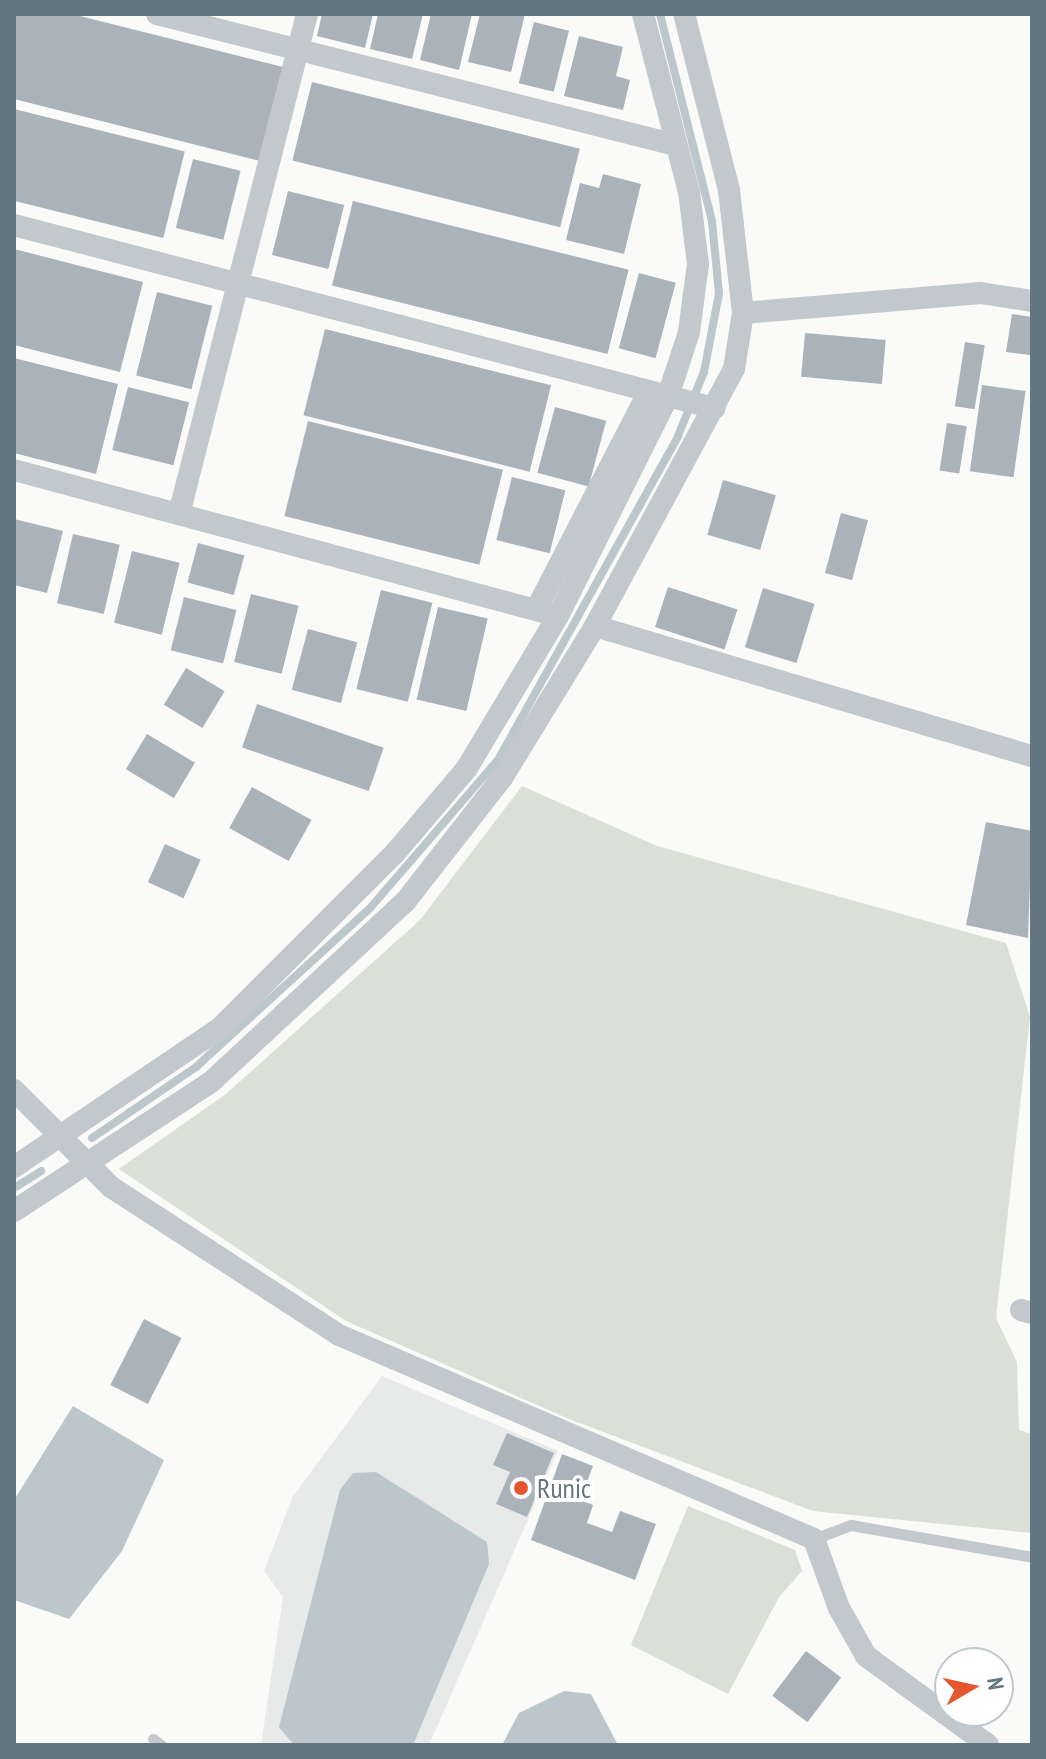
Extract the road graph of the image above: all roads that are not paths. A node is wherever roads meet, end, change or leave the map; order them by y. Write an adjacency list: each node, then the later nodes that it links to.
1 (157, 14): 5 (street)
2 (307, 14): 5 (street)
3 (643, 14): 6 (street)
4 (684, 14): 10 (street)
5 (301, 51): 6 (street); 8 (street)
6 (676, 145): 11 (street)
7 (14, 225): 8 (street)
8 (240, 284): 11 (street); 13 (street)
9 (1032, 301): 10 (street)
10 (743, 313): 11 (street)
11 (683, 401): 14 (street); 15 (street)
12 (14, 470): 13 (street)
13 (179, 514): 14 (street)
14 (548, 612): 18 (street)
15 (595, 626): 16 (street); 19 (street)
16 (1032, 756)
17 (14, 1090): 18 (street)
18 (62, 1138): 19 (street); 20 (street)
19 (87, 1166): 21 (street); 22 (street)
20 (14, 1167)
21 (14, 1211)
22 (814, 1539): 23 (lane); 24 (street)
23 (1032, 1557)
24 (988, 1745)

